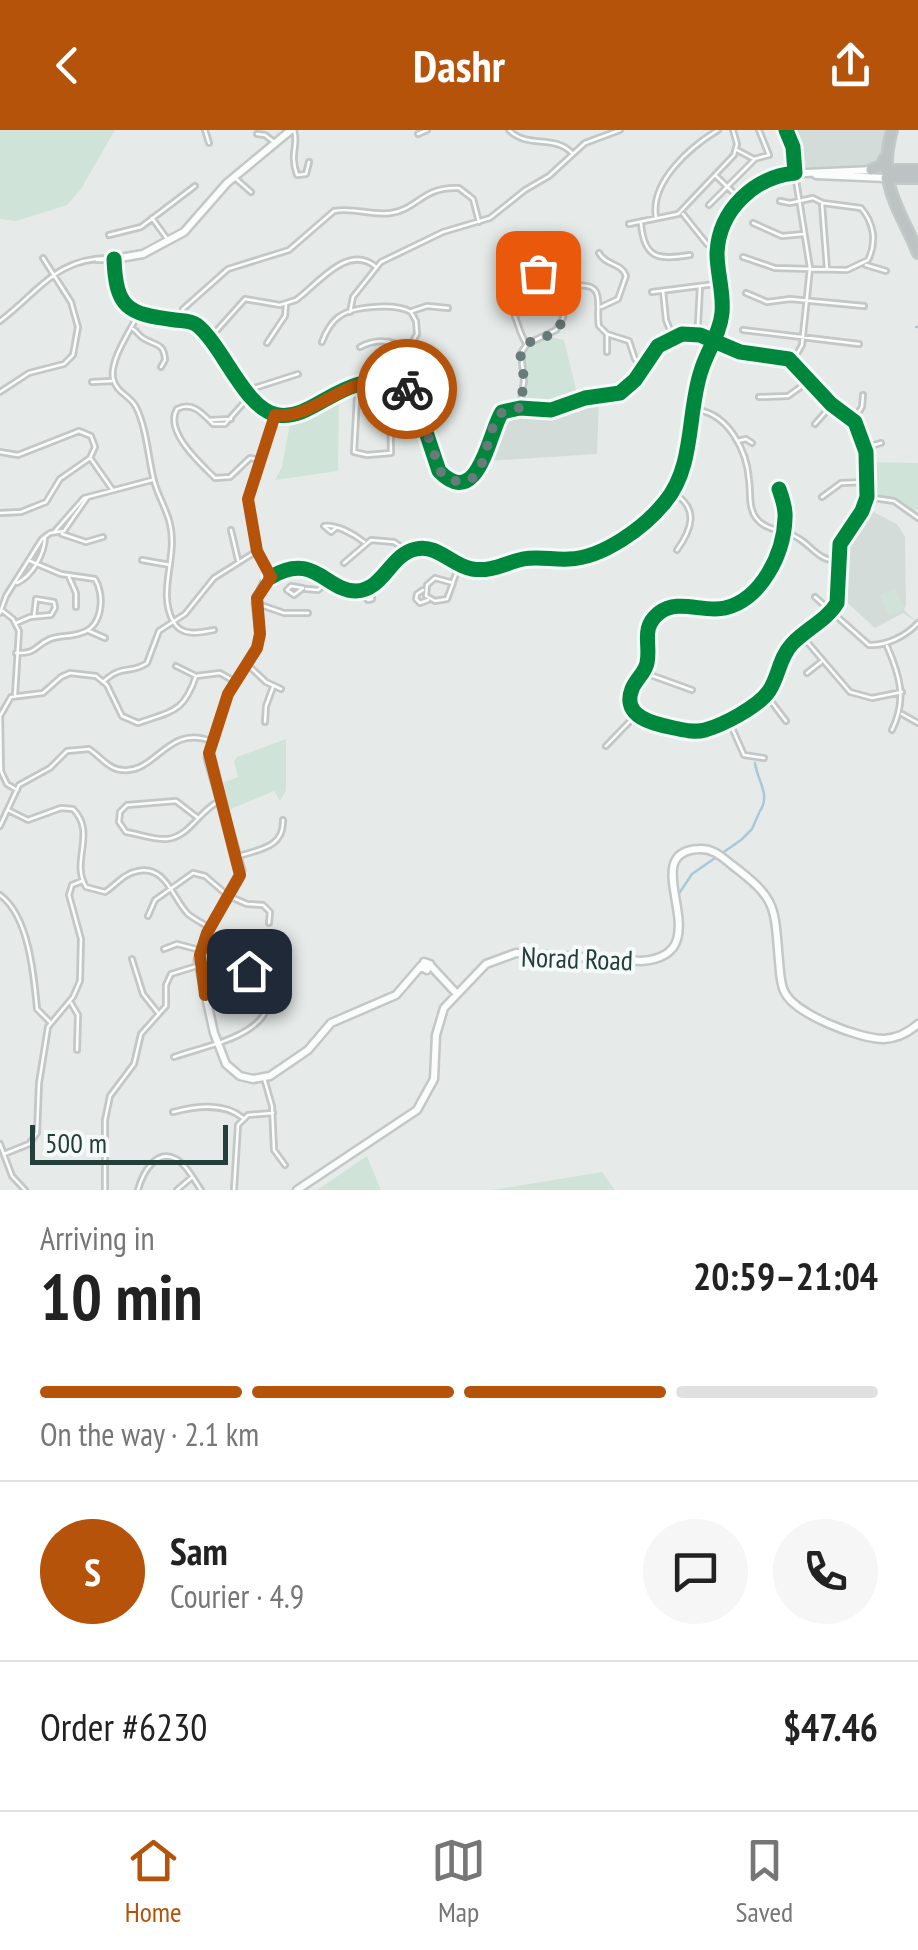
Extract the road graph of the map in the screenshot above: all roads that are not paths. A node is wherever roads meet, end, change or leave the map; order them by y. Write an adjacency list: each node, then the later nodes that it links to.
1 (206, 130): 13 (street)
2 (292, 130): 14 (street); 19 (street)
3 (426, 130): 12 (street)
4 (509, 130): 16 (street)
5 (620, 130): 16 (street)
6 (718, 130): 36 (street)
7 (733, 130): 15 (street)
8 (759, 130): 18 (street)
9 (786, 130): 20 (street)
10 (892, 130): 17 (highway)
11 (257, 134): 14 (street)
12 (418, 134)
13 (209, 142)
14 (274, 143): 24 (street)
15 (736, 150): 18 (street); 23 (street)
16 (573, 154): 37 (street)
17 (886, 157): 21 (highway); 25 (highway)
18 (754, 159): 27 (street)
19 (310, 162)
20 (795, 173): 21 (street); 29 (street); 31 (street)
21 (871, 174): 25 (highway); 25 (street)
22 (917, 174): 25 (highway)
23 (716, 176): 27 (street); 34 (street)
24 (234, 177): 28 (street); 43 (street)
25 (887, 178): 46 (highway)
26 (195, 186): 35 (street)
27 (727, 187): 29 (street); 33 (street)
28 (251, 192)
29 (740, 199): 58 (street)
30 (780, 200): 31 (street)
31 (800, 200): 32 (street); 41 (street)
32 (823, 203): 52 (street); 55 (street)
33 (709, 205)
34 (682, 211): 36 (street); 44 (street)
35 (152, 218): 42 (street); 43 (street)
36 (657, 220): 38 (street)
37 (479, 222): 53 (street); 75 (street)
38 (640, 222): 39 (street); 47 (street)
39 (629, 224)
40 (753, 224): 41 (street)
41 (805, 233): 54 (street)
42 (108, 235)
43 (167, 238): 50 (street)
44 (707, 244)
45 (599, 253): 68 (street)
46 (918, 254)
47 (690, 255)
48 (743, 257): 54 (street)
49 (43, 258): 57 (street)
50 (114, 259): 57 (street); 72 (street)
51 (518, 262): 61 (street)
52 (864, 264): 55 (street); 56 (street)
53 (376, 267): 65 (street); 70 (street)
54 (810, 268): 55 (street); 64 (street)
55 (827, 269)
56 (886, 271)
57 (53, 274): 76 (street); 102 (street)
58 (720, 284): 59 (street); 84 (street)
59 (700, 286): 60 (street); 74 (street)
60 (663, 290): 62 (street); 81 (street)
61 (568, 291): 68 (street); 87 (street)
62 (652, 292)
63 (746, 293): 64 (street)
64 (808, 301): 67 (street); 82 (street)
65 (286, 304): 83 (street); 86 (street)
66 (508, 304): 87 (street)
67 (864, 306)
68 (599, 307): 80 (street)
69 (448, 308): 71 (street)
70 (350, 312): 71 (street); 85 (street)
71 (410, 312): 90 (street)
72 (139, 313): 75 (street); 78 (street)
73 (690, 314): 74 (street)
74 (700, 315): 77 (street)
75 (180, 320): 83 (street)
76 (0, 321)
77 (698, 324)
78 (132, 328): 93 (street); 98 (street)
79 (744, 330): 82 (street)
80 (608, 334): 91 (street); 95 (street)
81 (672, 336): 84 (street); 95 (street)
82 (804, 337): 88 (street); 92 (street)
83 (209, 339): 103 (street)
84 (714, 341): 92 (street); 108 (street)
85 (322, 342)
86 (267, 343)
87 (527, 344): 107 (street)
88 (859, 344)
89 (360, 348): 90 (street)
90 (409, 349): 94 (street); 100 (street)
91 (607, 352)
92 (793, 361): 97 (street)
93 (161, 367)
94 (442, 367)
95 (644, 367): 107 (street)
96 (298, 374): 103 (street)
97 (810, 380): 105 (street); 106 (street)
98 (114, 381): 99 (street); 119 (street)
99 (92, 382)
100 (394, 384): 101 (street); 101 (street); 107 (street)
101 (354, 385): 109 (street)
102 (0, 392)
103 (250, 395): 109 (street); 118 (street)
104 (863, 395): 110 (street)
105 (759, 397)
106 (832, 404): 110 (street); 111 (street)
107 (516, 409)
108 (693, 409): 112 (street); 123 (street)
109 (275, 415): 118 (street)
110 (852, 420): 115 (street)
111 (814, 424)
112 (737, 441): 113 (street); 131 (street)
113 (752, 443)
114 (881, 443): 115 (street)
115 (865, 447): 120 (street)
116 (0, 452): 117 (street)
117 (90, 458): 122 (street); 126 (street)
118 (262, 460): 135 (street)
119 (154, 480): 122 (street); 142 (street)
120 (867, 482): 124 (street); 125 (street)
121 (779, 488): 131 (street)
122 (114, 491): 130 (street)
123 (673, 492): 134 (street); 143 (street)
124 (822, 497)
125 (866, 497): 127 (street); 138 (street)
126 (0, 513)
127 (918, 518)
128 (336, 528): 133 (street)
129 (232, 530): 139 (street)
130 (58, 532): 132 (street); 140 (street)
131 (784, 532): 138 (street); 170 (street)
132 (103, 537)
133 (365, 543): 136 (street); 141 (street)
134 (677, 550)
135 (257, 551): 139 (street); 145 (street)
136 (407, 552): 143 (street); 146 (street)
137 (142, 560): 142 (street)
138 (839, 560): 154 (street)
139 (238, 562): 158 (street)
140 (32, 563): 144 (street); 155 (street)
141 (344, 563)
142 (171, 565): 158 (street)
143 (459, 566): 147 (street)
144 (69, 576): 153 (street); 161 (street)
145 (271, 577): 146 (street); 152 (street)
146 (330, 580): 148 (street)
147 (453, 583): 149 (street); 151 (street)
148 (303, 588)
149 (425, 590): 151 (street); 151 (street)
150 (815, 598): 154 (street)
151 (429, 600)
152 (256, 604): 156 (street); 168 (street)
153 (76, 607)
154 (832, 610): 163 (street); 165 (street)
155 (1, 612): 159 (street)
156 (308, 613)
157 (34, 616): 157 (street); 159 (street)
158 (173, 622): 162 (street); 174 (street)
159 (16, 624): 166 (street)
160 (917, 626): 165 (street)
161 (89, 630): 164 (street); 166 (street)
162 (214, 630)
163 (802, 636): 167 (street); 179 (street)
164 (105, 638)
165 (886, 643): 178 (street)
166 (16, 653): 180 (street)
167 (822, 661): 171 (street); 178 (street)
168 (247, 664): 173 (street); 175 (street)
169 (176, 666): 172 (street)
170 (643, 673): 177 (street); 184 (street)
171 (807, 673)
172 (196, 676): 173 (street); 174 (street)
173 (235, 681): 190 (street)
174 (104, 682): 180 (street)
175 (274, 686): 176 (street); 187 (street)
176 (281, 689)
177 (692, 690)
178 (902, 692): 183 (street)
179 (766, 695): 185 (street); 186 (street)
180 (15, 696): 182 (street)
181 (2, 698): 182 (street)
182 (6, 702): 193 (street)
183 (900, 713): 188 (street); 189 (street)
184 (636, 715): 185 (street); 191 (street)
185 (728, 719): 192 (street)
186 (786, 721)
187 (264, 722)
188 (918, 723)
189 (892, 730)
190 (212, 742): 193 (street); 194 (street)
191 (606, 746)
192 (764, 758)
193 (17, 790): 195 (street)
194 (222, 800): 196 (street); 199 (street)
195 (8, 810): 198 (street); 200 (street)
196 (198, 818): 196 (street)
197 (282, 820): 199 (street)
198 (0, 826)
199 (238, 856): 203 (street)
200 (82, 880): 201 (street); 216 (street)
201 (171, 888): 203 (street); 204 (street); 206 (street)
202 (0, 895): 218 (street)
203 (230, 896): 205 (street); 206 (street)
204 (148, 916)
205 (269, 923)
206 (210, 927): 208 (street)
207 (164, 949): 208 (street)
208 (201, 950): 210 (street)
209 (132, 959): 217 (street)
210 (199, 966): 214 (street); 217 (street)
211 (426, 968): 213 (street); 215 (street); 223 (street)
212 (479, 969): 213 (street); 215 (street, Norad Road); 219 (street, Norad Road)
213 (447, 984): 215 (street)
214 (205, 995): 220 (street); 220 (street)
215 (455, 995): 237 (street, Norad Road)
216 (69, 1002): 218 (street); 221 (street)
217 (159, 1014): 232 (street)
218 (50, 1022): 228 (street)
219 (918, 1024)
220 (217, 1042): 222 (street); 223 (street)
221 (77, 1050)
222 (174, 1057)
223 (264, 1078): 225 (street)
224 (173, 1112): 226 (street)
225 (272, 1113): 226 (street); 229 (street)
226 (242, 1118): 236 (street)
227 (0, 1144): 228 (street)
228 (4, 1154): 231 (street)
229 (285, 1165)
230 (192, 1178): 233 (street); 234 (street); 235 (street)
231 (25, 1190)
232 (105, 1190)
233 (138, 1190)
234 (177, 1190)
235 (202, 1190)
236 (234, 1190)
237 (300, 1190)

